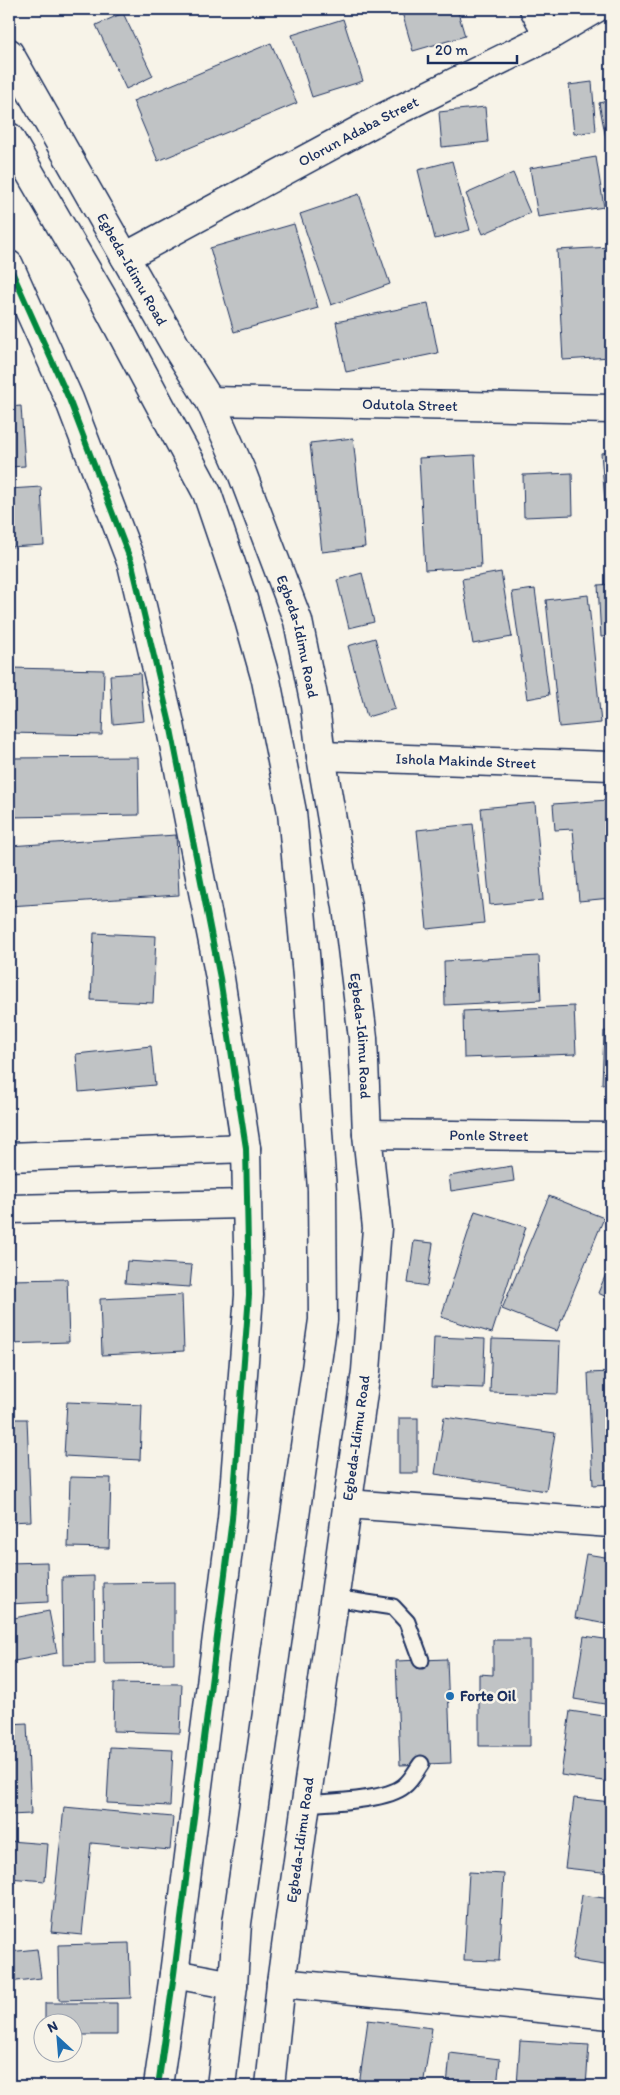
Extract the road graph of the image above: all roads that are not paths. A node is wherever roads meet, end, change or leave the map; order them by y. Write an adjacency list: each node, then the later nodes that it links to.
1 (534, 9): 3 (street)
2 (595, 9): 3 (street, Olorun Adaba Street)
3 (549, 36): 6 (street, Olorun Adaba Street)
4 (9, 53): 6 (street, Egbeda-Idimu Road)
5 (9, 137): 26 (street)
6 (125, 257): 8 (street, Egbeda-Idimu Road)
7 (9, 265): 14 (street)
8 (210, 401): 9 (street, Odutola Street); 10 (street, Egbeda-Idimu Road)
9 (611, 409)
10 (321, 756): 11 (street, Ishola Makinde Street); 12 (street, Egbeda-Idimu Road)
11 (611, 766)
12 (367, 1134): 13 (street, Ponle Street); 18 (street, Egbeda-Idimu Road)
13 (611, 1137)
14 (246, 1148): 15 (street); 16 (street)
15 (9, 1156)
16 (246, 1204): 17 (street); 24 (street)
17 (9, 1209)
18 (347, 1504): 19 (street); 20 (street, Egbeda-Idimu Road)
19 (611, 1523)
20 (334, 1598): 21 (lane); 23 (street, Egbeda-Idimu Road)
21 (421, 1660)
22 (421, 1764): 23 (lane)
23 (305, 1804): 25 (street, Egbeda-Idimu Road)
24 (174, 1974): 26 (street); 28 (street)
25 (280, 1983): 27 (street); 30 (street, Egbeda-Idimu Road)
26 (233, 1985): 29 (street)
27 (611, 2015)
28 (158, 2086)
29 (220, 2086)
30 (270, 2086)

